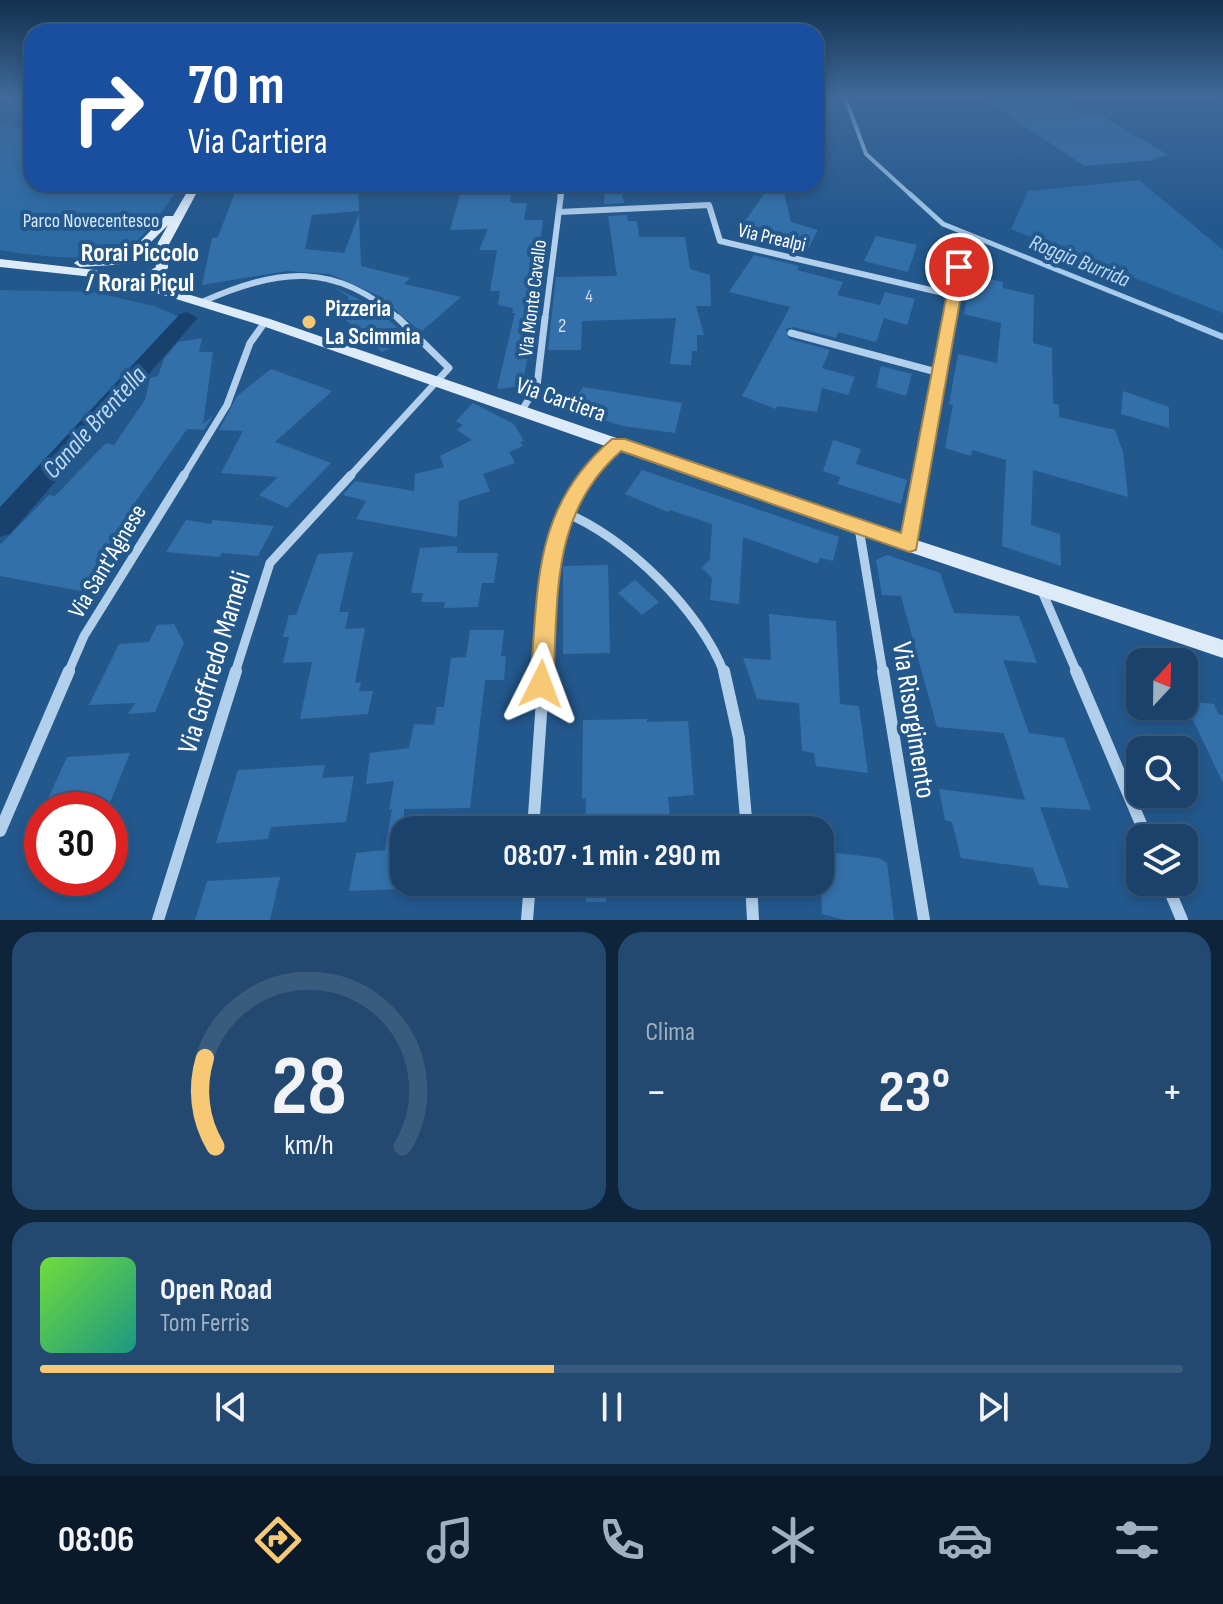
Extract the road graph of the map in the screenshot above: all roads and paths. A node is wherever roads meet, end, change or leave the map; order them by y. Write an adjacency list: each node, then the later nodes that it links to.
1 (561, 192): 3 (street, Via Monte Cavallo)
2 (191, 194): 4 (main road); 6 (main road)
3 (559, 212): 10 (street, Via Prealpi); 16 (street, Via Monte Cavallo)
4 (127, 261): 5 (main road, Via Cartiera); 6 (main road, Via Cartiera); 8 (main road)
5 (3, 263): 8 (main road, Via Cartiera)
6 (159, 266): 9 (main road, Via Cartiera); 11 (main road, Via Cartiera)
7 (959, 267): 10 (street)
8 (111, 279): 9 (main road, Via Cartiera)
9 (133, 282): 11 (main road, Via Cartiera)
10 (952, 295): 14 (street)
11 (202, 302): 12 (main road, Via Cartiera); 15 (street)
12 (265, 322): 15 (main road, Via Cartiera); 26 (street, Via Sant'Agnese)
13 (791, 333): 14 (street)
14 (940, 373): 20 (street)
15 (439, 382): 16 (main road, Via Cartiera); 30 (street, Via Goffredo Mameli)
16 (522, 410): 17 (main road, Via Cartiera)
17 (619, 444): 18 (street); 19 (main road, Via Cartiera)
18 (563, 512): 23 (street); 24 (street)
19 (859, 528): 20 (main road, Via Cartiera); 33 (street, Via Risorgimento)
20 (909, 544): 21 (main road, Via Cartiera)
21 (1040, 587): 22 (main road, Via Cartiera); 25 (street)
22 (1223, 649)
23 (534, 816)
24 (745, 816)
25 (1141, 824)
26 (0, 831)
27 (529, 896): 31 (street)
28 (752, 896): 32 (street)
29 (1172, 896): 34 (street)
30 (158, 920)
31 (527, 920)
32 (753, 920)
33 (924, 920)
34 (1182, 920)

